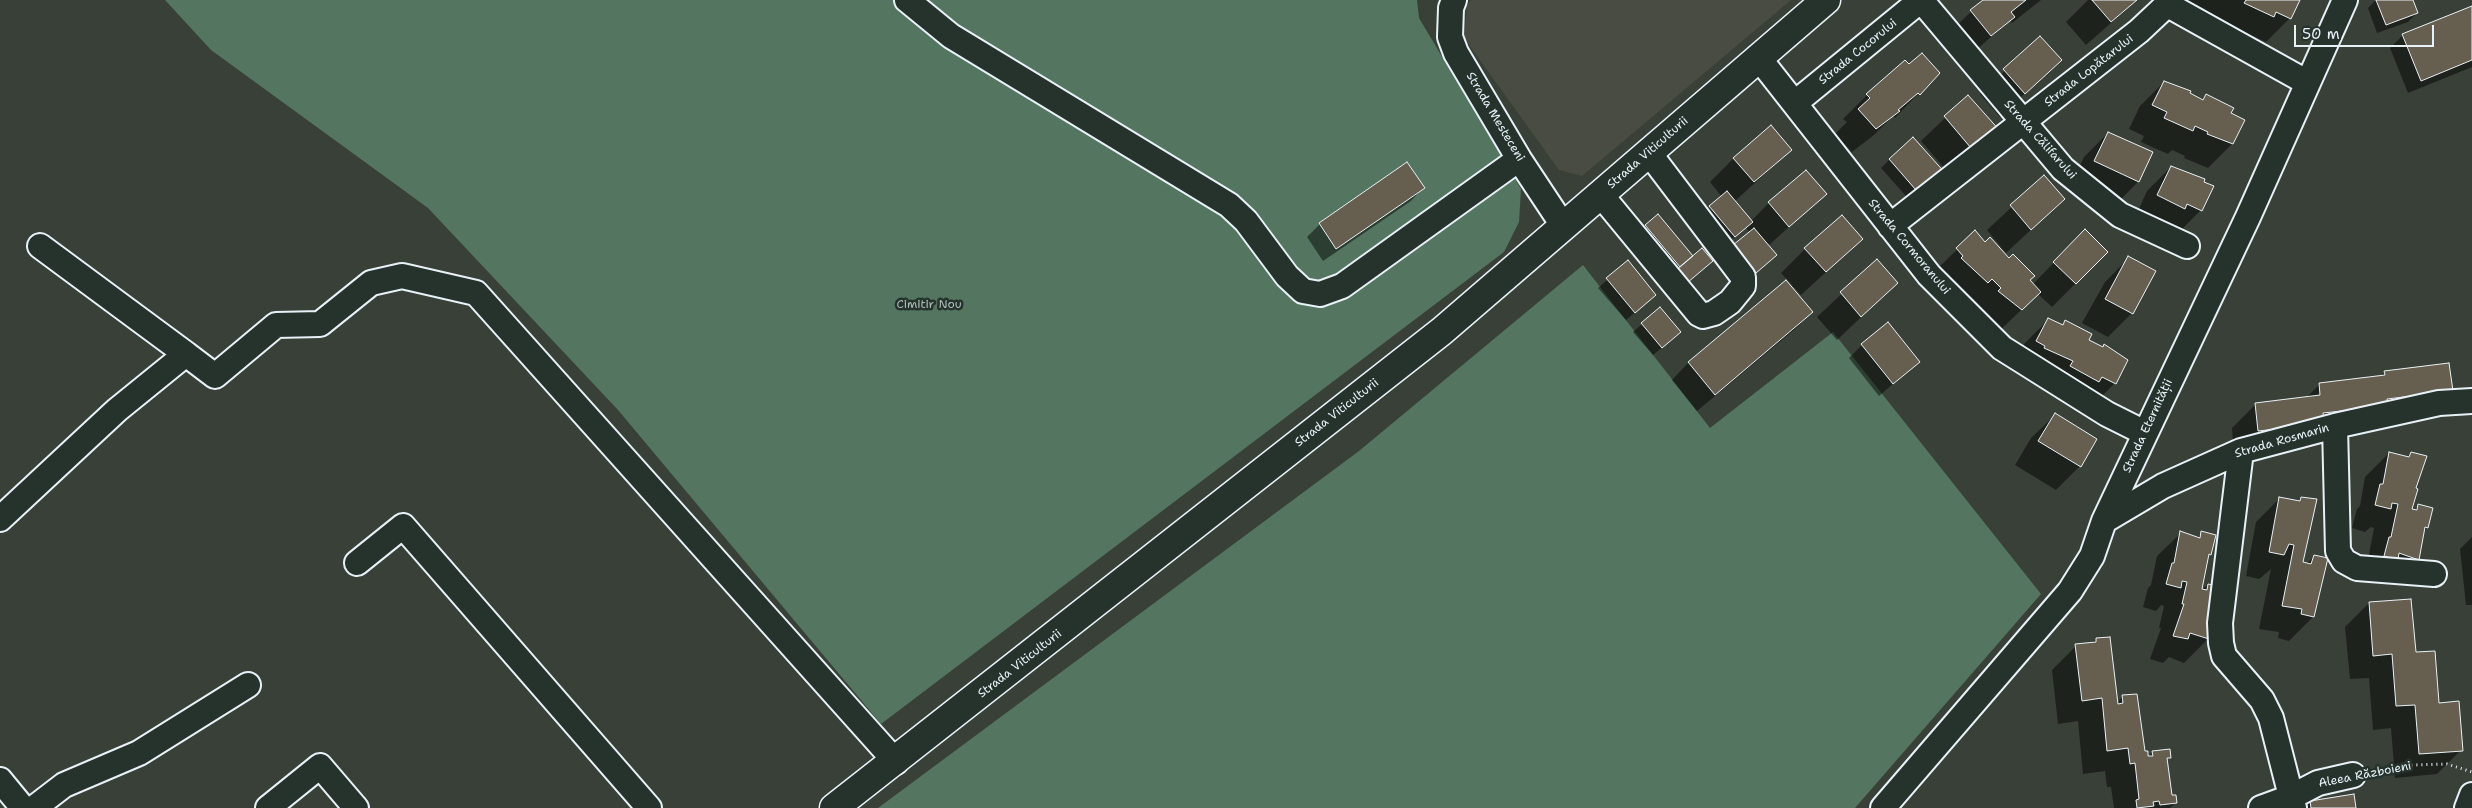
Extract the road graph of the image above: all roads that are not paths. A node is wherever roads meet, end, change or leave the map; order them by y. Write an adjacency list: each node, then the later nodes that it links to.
1 (906, 0): 12 (street)
2 (1454, 0): 12 (street, Strada Mesteceni)
3 (1826, 0): 7 (main road, Strada Viticulturii)
4 (1921, 0): 9 (street, Strada Cocorului); 10 (street, Strada Călifarului)
5 (2346, 0): 8 (street, Strada Eternității)
6 (2170, 3): 8 (street, Strada Lopătarului); 10 (street, Strada Lopătarului)
7 (1758, 56): 9 (street, Strada Cormoranului); 11 (main road, Strada Viticulturii)
8 (2308, 83): 21 (street, Strada Eternității)
9 (1795, 103): 14 (street, Strada Cormoranului)
10 (2023, 123): 14 (street, Strada Lopătarului); 17 (street, Strada Călifarului)
11 (1649, 153): 13 (main road, Strada Viticulturii); 13 (street)
12 (1519, 159): 15 (street, Strada Mesteceni)
13 (1600, 195): 15 (main road, Strada Viticulturii)
14 (1890, 226): 21 (street, Strada Cormoranului)
15 (1564, 227): 28 (main road, Strada Viticulturii)
16 (40, 246): 18 (street)
17 (2187, 246)
18 (186, 354): 23 (street); 28 (street)
19 (2472, 401): 20 (street, Strada Rosmarin)
20 (2335, 426): 22 (street, Strada Rosmarin); 26 (street)
21 (2145, 433): 24 (street, Strada Eternității)
22 (2241, 451): 24 (street, Strada Rosmarin); 32 (street)
23 (0, 519)
24 (2104, 521): 39 (street, Strada Eternității)
25 (357, 563): 37 (street)
26 (2434, 574)
27 (248, 685): 34 (street)
28 (896, 762): 38 (main road, Strada Viticulturii)
29 (2353, 775): 32 (street, Aleea Războieni)
30 (0, 780): 33 (street)
31 (2472, 794): 41 (street)
32 (2293, 802): 40 (street, Aleea Războieni)
33 (23, 808)
34 (34, 808)
35 (268, 808): 36 (street)
36 (356, 808)
37 (649, 808)
38 (834, 808)
39 (1883, 808)
40 (2261, 808)
41 (2467, 808)

